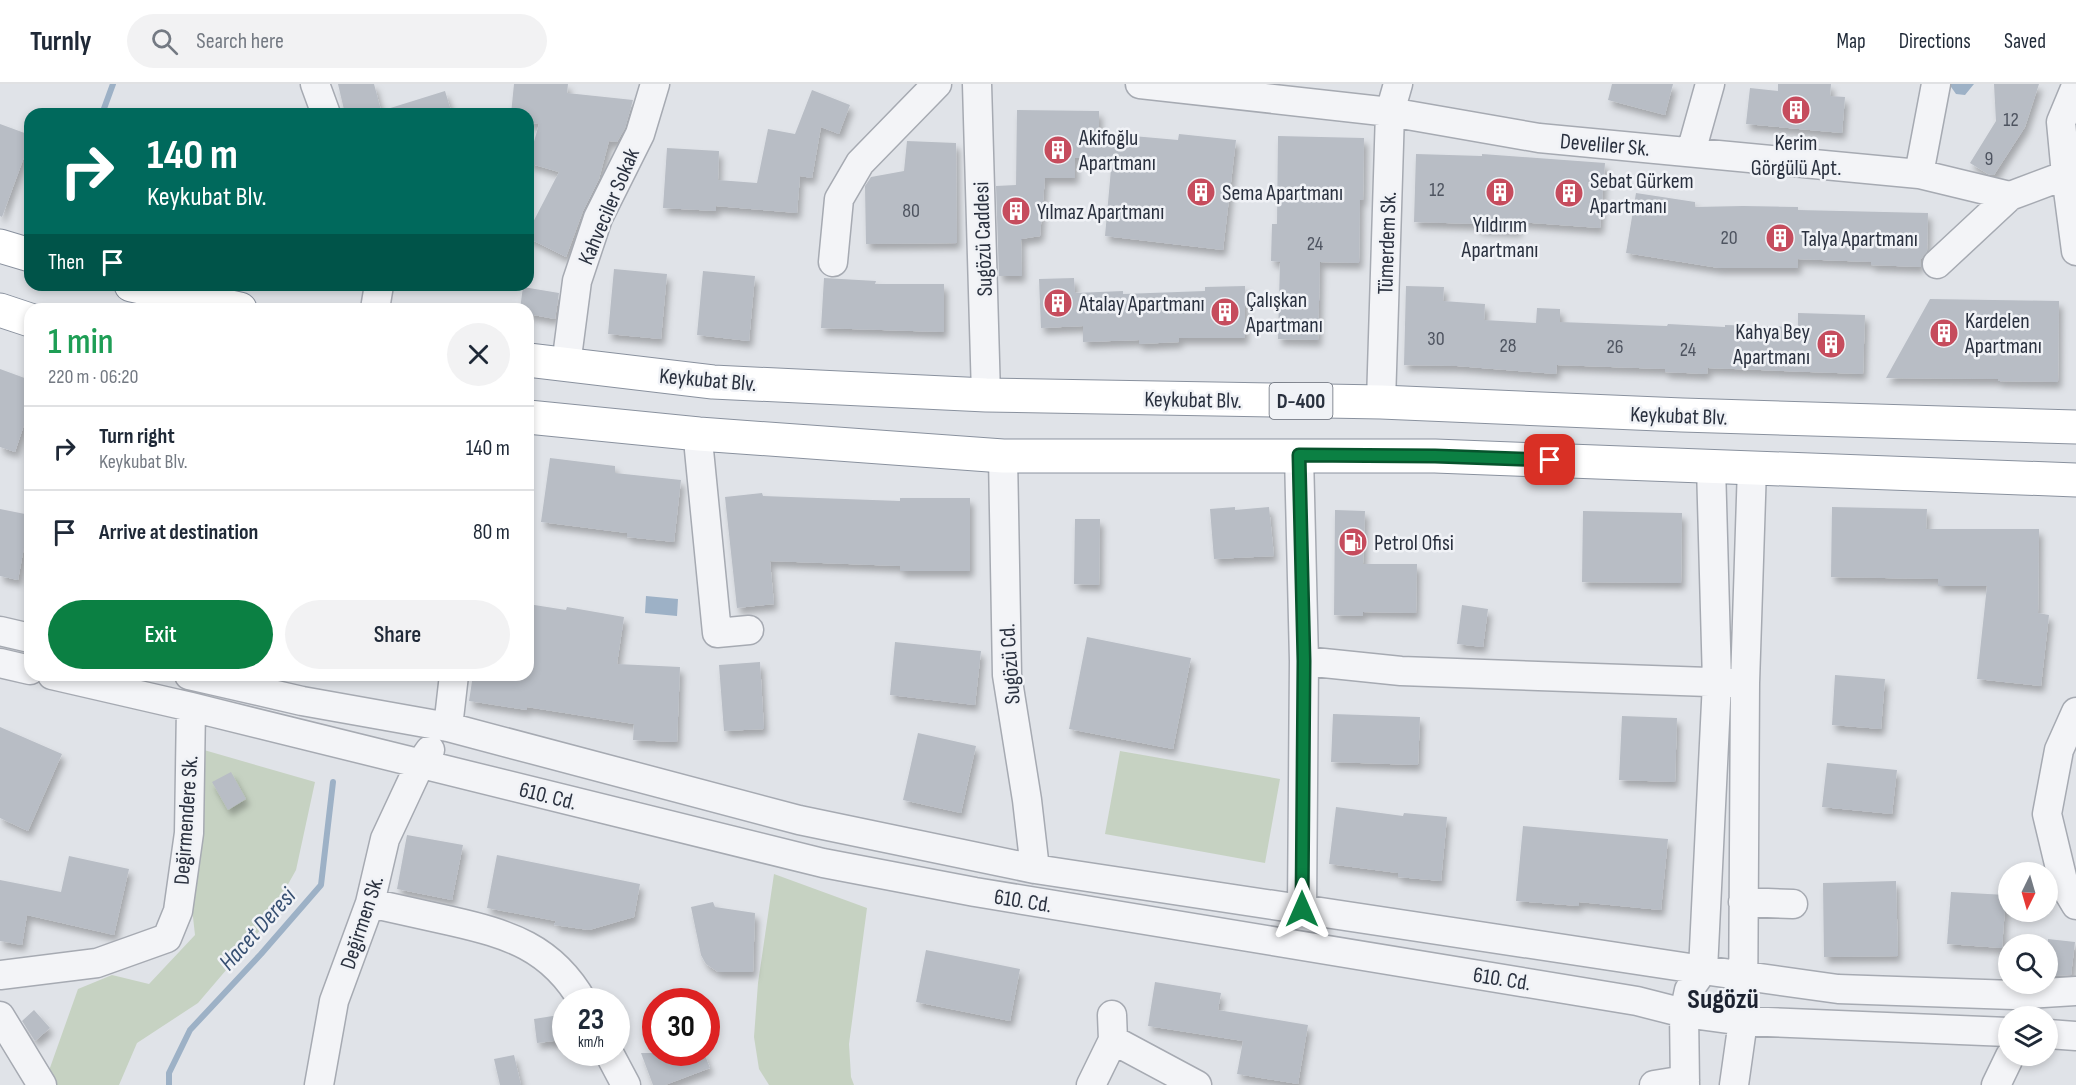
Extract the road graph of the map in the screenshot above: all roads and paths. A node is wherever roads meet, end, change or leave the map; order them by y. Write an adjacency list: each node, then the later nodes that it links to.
1 (315, 84): 11 (street)
2 (655, 84): 27 (street, Kahveciler Sokak)
3 (937, 84): 21 (street)
4 (977, 84): 28 (street, Sugözü Caddesi)
5 (1140, 84): 9 (street, Develiler Sk.)
6 (1398, 84): 12 (street, Tümerdem Sk.)
7 (1710, 84): 13 (street)
8 (1936, 84): 14 (street)
9 (1173, 86): 12 (street, Develiler Sk.)
10 (2076, 86): 15 (street)
11 (324, 108)
12 (1390, 112): 13 (street, Develiler Sk.); 29 (street, Tümerdem Sk.)
13 (1691, 152): 14 (street, Develiler Sk.)
14 (1919, 174): 16 (street, Develiler Sk.)
15 (2066, 175): 16 (street); 18 (street)
16 (2010, 196): 20 (street)
17 (0, 246): 19 (highway)
18 (2076, 251)
19 (24, 253)
20 (1951, 261)
21 (832, 262)
22 (158, 291): 23 (highway)
23 (213, 303)
24 (0, 310): 25 (highway)
25 (24, 318)
26 (534, 361): 27 (highway, Keykubat Blv. / D-400)
27 (566, 365): 28 (highway, Keykubat Blv. / D-400)
28 (986, 395): 29 (highway, Keykubat Blv. / D-400)
29 (1382, 402): 31 (highway, Keykubat Blv. / D-400)
30 (534, 418): 32 (highway)
31 (2076, 427)
32 (699, 434): 34 (highway); 38 (street)
33 (1299, 455): 34 (highway); 35 (highway); 41 (street)
34 (1003, 456): 52 (street, Sugözü Cd.)
35 (1711, 466): 36 (highway); 47 (street)
36 (1752, 467): 37 (highway); 47 (street)
37 (2076, 480)
38 (749, 630)
39 (0, 631): 40 (street)
40 (24, 637)
41 (1304, 661): 47 (street); 57 (street)
42 (0, 663): 43 (street)
43 (24, 669)
44 (78, 681): 48 (street, 610. Cd.)
45 (215, 681): 50 (street, 610. Cd.)
46 (453, 681): 50 (street)
47 (1731, 682): 53 (street); 58 (street)
48 (191, 707): 51 (street, 610. Cd.); 59 (street, Değirmendere Sk.)
49 (2076, 712): 56 (street)
50 (448, 728): 51 (street, Değirmen Sk.); 52 (street, 610. Cd.)
51 (420, 764): 54 (street, Değirmen Sk.); 63 (street, 610. Cd.)
52 (1035, 870): 57 (street, 610. Cd.)
53 (1743, 902): 55 (street); 60 (street)
54 (370, 903): 61 (street); 73 (street, Değirmen Sk.)
55 (1793, 904)
56 (2076, 905)
57 (1302, 909): 58 (street, 610. Cd.)
58 (1703, 970): 60 (street, 610. Cd.); 63 (street)
59 (0, 975)
60 (1744, 975): 62 (street, 610. Cd.); 65 (street)
61 (575, 988)
62 (2076, 991)
63 (1684, 1013): 65 (street, 610. Cd.); 71 (street)
64 (0, 1016): 72 (street)
65 (1743, 1021): 66 (street, 610. Cd.); 78 (street)
66 (1998, 1032)
67 (2058, 1035): 68 (street)
68 (2076, 1036)
69 (616, 1066): 74 (street)
70 (2005, 1066): 79 (street)
71 (1683, 1083): 77 (street)
72 (42, 1085)
73 (319, 1085)
74 (626, 1085)
75 (1091, 1085): 76 (street)
76 (1197, 1085)
77 (1654, 1085)
78 (1734, 1085)
79 (1996, 1085)

